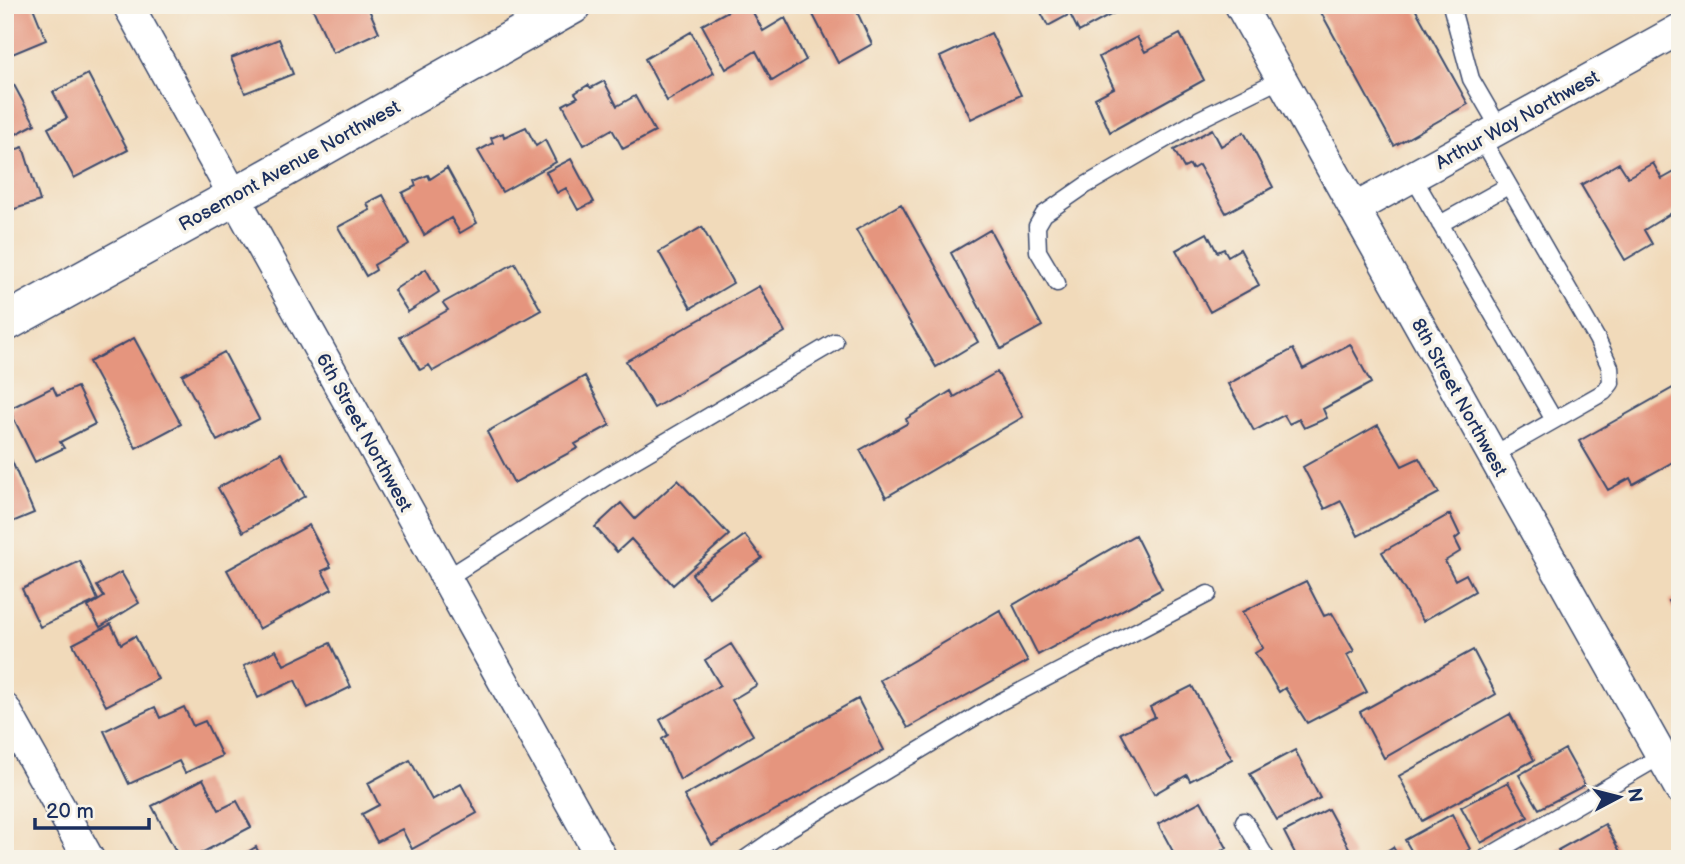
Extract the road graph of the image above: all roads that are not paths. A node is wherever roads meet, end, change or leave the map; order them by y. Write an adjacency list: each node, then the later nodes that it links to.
1 (128, 5): 10 (street, 6th Street Northwest)
2 (573, 5): 10 (street, Rosemont Avenue Northwest)
3 (1240, 5): 6 (street, 8th Street Northwest)
4 (1451, 5): 7 (lane)
5 (1680, 29): 7 (street, Arthur Way Northwest)
6 (1281, 79): 11 (street, 8th Street Northwest); 13 (lane)
7 (1491, 134): 8 (street, Arthur Way Northwest); 9 (lane)
8 (1413, 177): 11 (street, Arthur Way Northwest); 12 (lane)
9 (1508, 186): 12 (lane); 16 (lane)
10 (234, 197): 14 (street, Rosemont Avenue Northwest); 18 (street, 6th Street Northwest)
11 (1354, 209): 17 (street, 8th Street Northwest)
12 (1440, 224): 16 (lane)
13 (1057, 283)
14 (5, 323)
15 (835, 342): 18 (lane)
16 (1554, 420): 17 (lane)
17 (1493, 455): 21 (street, 8th Street Northwest)
18 (447, 578): 25 (street, 6th Street Northwest)
19 (1208, 594): 26 (lane)
20 (5, 709): 24 (street)
21 (1661, 756): 22 (street, 8th Street Northwest); 28 (lane)
22 (1680, 789)
23 (1244, 821): 27 (lane)
24 (89, 859)
25 (602, 859)
26 (745, 859)
27 (1267, 859)
28 (1484, 859)

